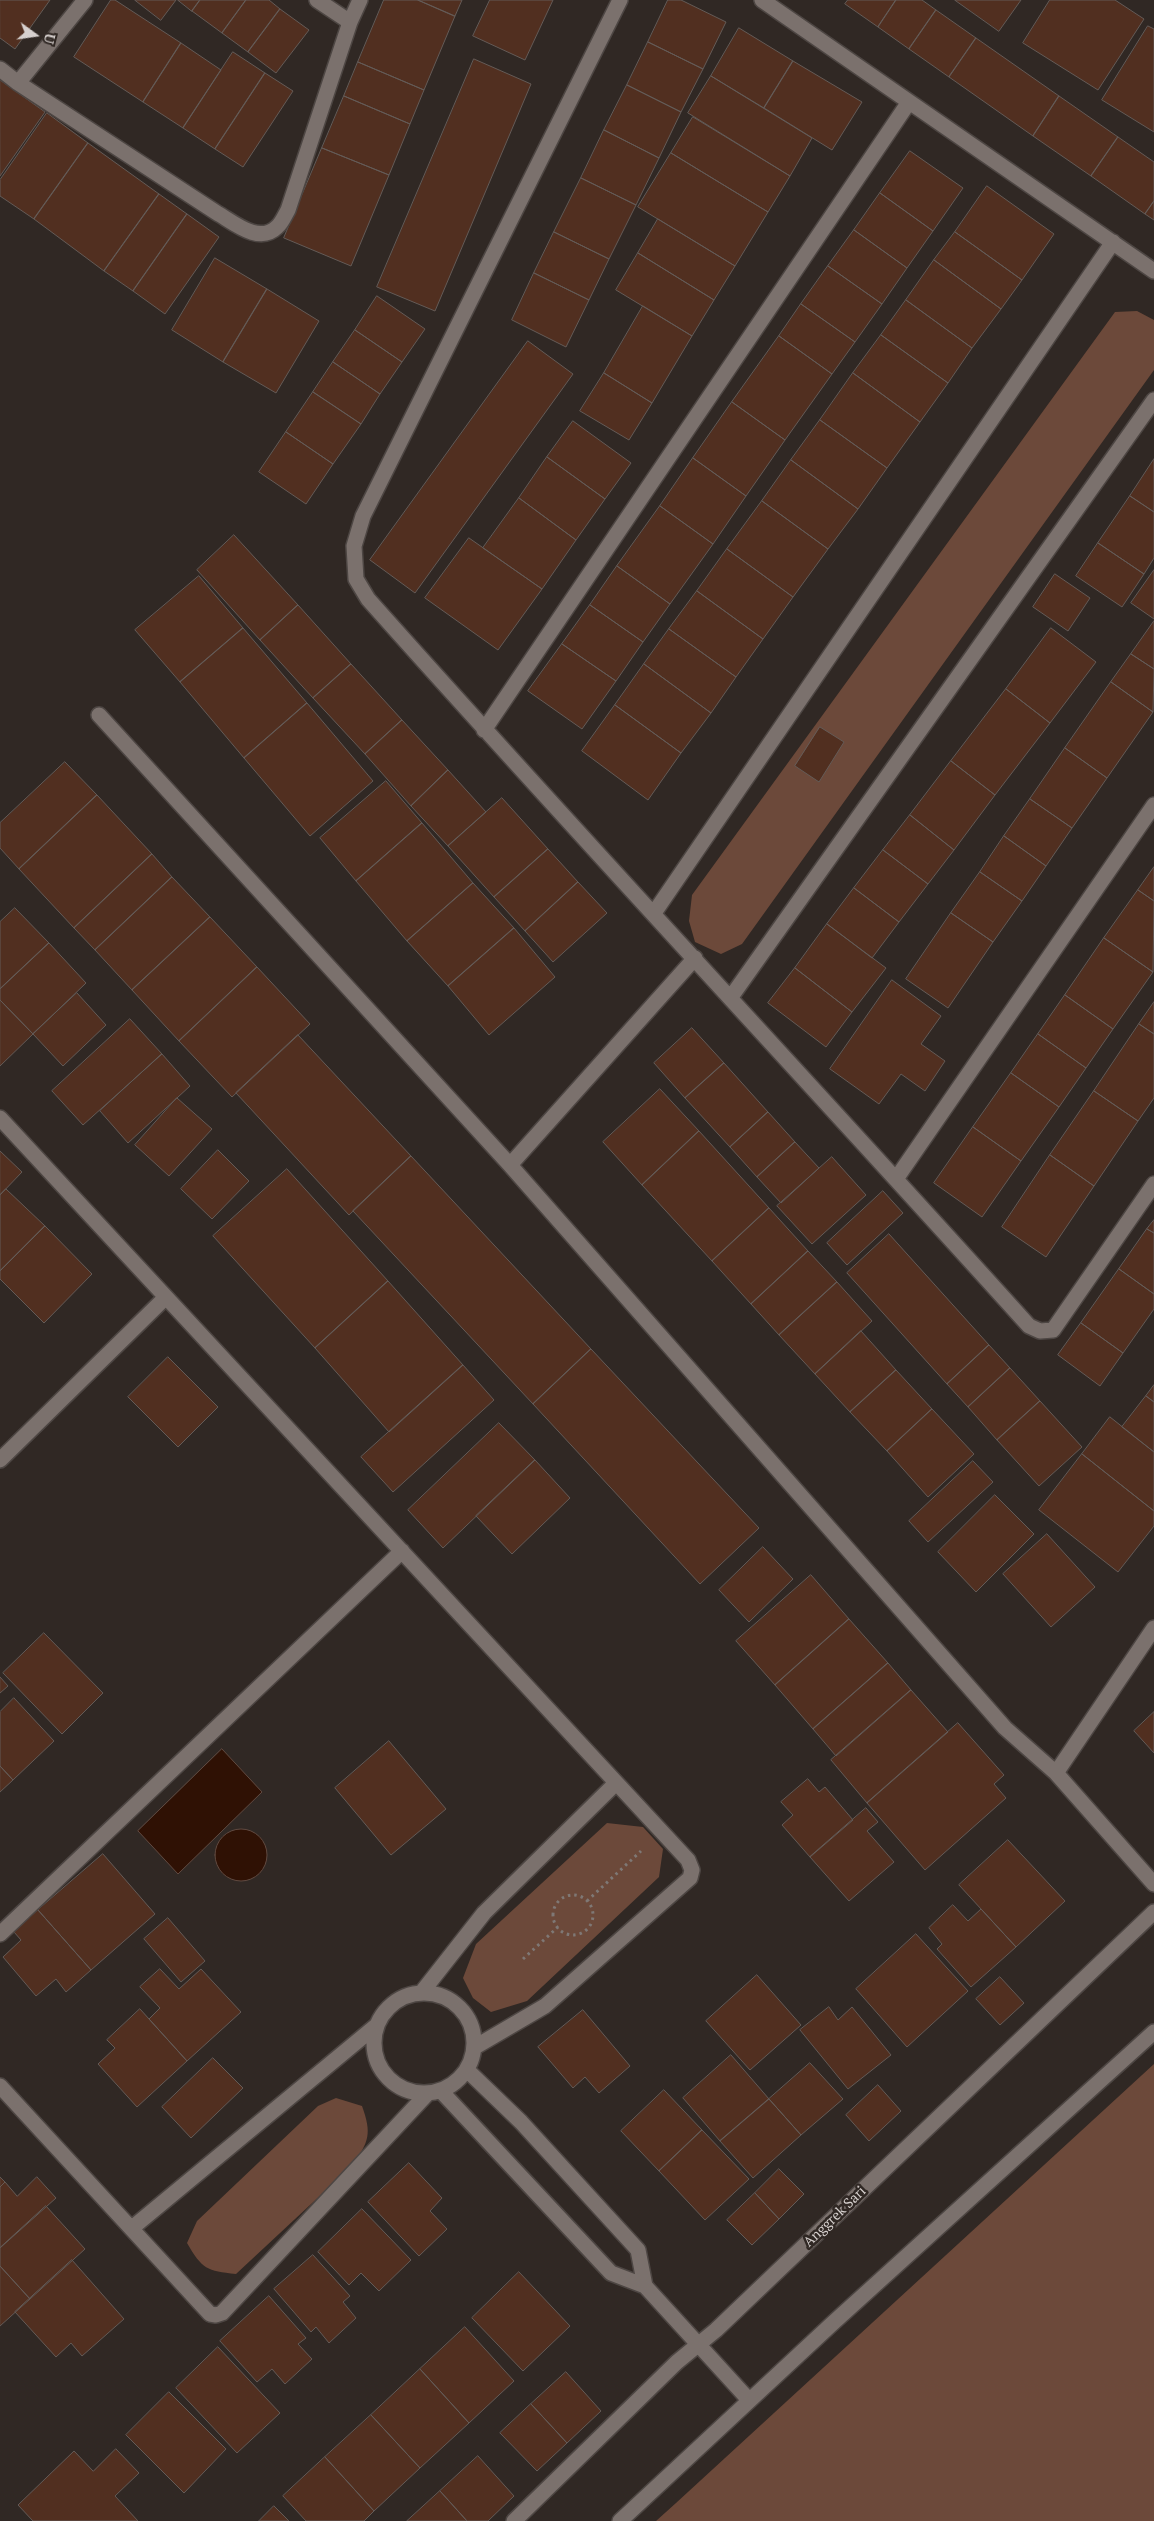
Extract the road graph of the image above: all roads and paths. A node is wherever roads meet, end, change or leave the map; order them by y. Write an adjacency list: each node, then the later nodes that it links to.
1 (85, 0): 8 (street)
2 (316, 0): 6 (street)
3 (360, 0): 6 (street)
4 (620, 0): 14 (street)
5 (762, 0): 9 (street)
6 (350, 22): 8 (street)
7 (0, 69): 8 (street)
8 (18, 84)
9 (909, 102): 10 (street); 14 (street)
10 (1113, 242): 11 (street); 16 (street)
11 (1154, 271)
12 (1154, 400): 18 (street)
13 (99, 715): 20 (street)
14 (484, 730): 16 (street)
15 (1154, 805): 21 (street)
16 (654, 913): 17 (street)
17 (695, 958): 18 (street); 20 (street)
18 (731, 997): 21 (street)
19 (0, 1118): 23 (street)
20 (510, 1165): 27 (street)
21 (896, 1179): 22 (street)
22 (1154, 1184)
23 (166, 1296): 24 (street); 25 (street)
24 (0, 1460)
25 (402, 1551): 28 (street); 34 (street)
26 (1154, 1628): 27 (street)
27 (1056, 1773): 30 (street)
28 (616, 1783): 29 (street); 36 (street)
29 (661, 1832): 31 (path); 39 (street)
30 (1154, 1884)
31 (587, 1901): 33 (path); 33 (path)
32 (1154, 1912): 45 (street, Anggrek Sari)
33 (558, 1927): 35 (path)
34 (0, 1934)
35 (523, 1959)
36 (422, 1992): 37 (street); 39 (street)
37 (377, 2025): 42 (street); 43 (street)
38 (1154, 2032): 46 (street)
39 (475, 2048): 40 (street)
40 (467, 2070): 42 (street); 44 (street)
41 (0, 2086): 43 (street)
42 (434, 2092): 43 (street); 44 (street)
43 (132, 2228)
44 (645, 2286): 45 (street)
45 (699, 2344): 46 (street); 47 (street, Anggrek Sari)
46 (749, 2400): 48 (street)
47 (514, 2521)
48 (620, 2521)

